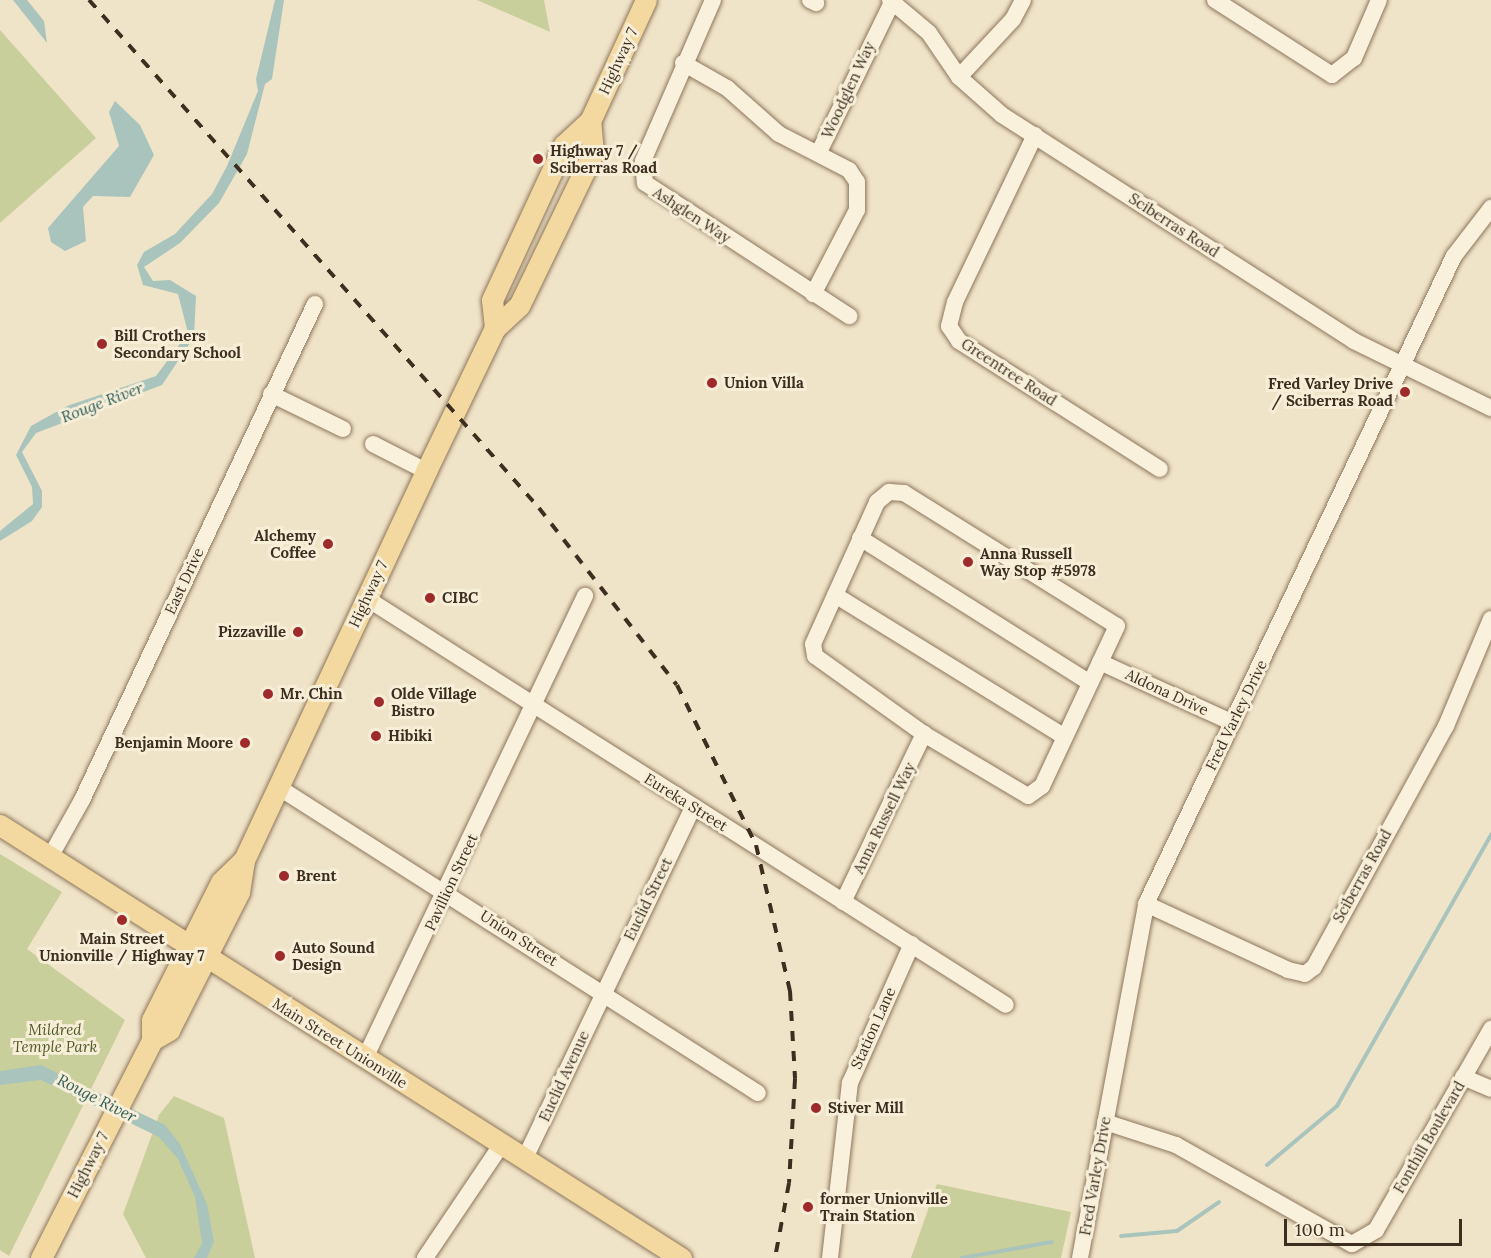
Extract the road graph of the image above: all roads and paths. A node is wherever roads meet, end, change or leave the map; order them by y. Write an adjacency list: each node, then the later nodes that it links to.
1 (646, 0): 9 (main road, Highway 7)
2 (713, 0): 7 (street, Ashglen Way)
3 (1023, 0): 8 (street)
4 (1215, 0): 5 (street)
5 (1379, 0)
6 (891, 1): 8 (street, Sciberras Road); 11 (street, Woodglen Way)
7 (683, 63): 11 (street); 13 (street, Ashglen Way)
8 (959, 77): 10 (street, Sciberras Road)
9 (590, 121): 16 (main road, Highway 7); 16 (main road, Highway 7)
10 (1035, 135): 17 (street, Sciberras Road); 22 (street, Greentree Road)
11 (819, 152): 13 (street, Woodglen Way)
12 (1491, 208): 17 (street, Fred Varley Drive)
13 (813, 294): 15 (street, Ashglen Way)
14 (315, 304): 18 (street, East Drive)
15 (849, 316)
16 (495, 328): 23 (main road, Highway 7)
17 (1402, 368): 19 (street, Sciberras Road); 32 (street, Fred Varley Drive)
18 (271, 394): 20 (street); 38 (street, East Drive)
19 (1491, 408)
20 (343, 429)
21 (373, 444): 23 (street)
22 (1160, 469)
23 (426, 471): 27 (main road, Highway 7)
24 (860, 538): 25 (street); 29 (street); 30 (street)
25 (835, 595): 33 (street); 34 (street)
26 (585, 596): 31 (street, Pavillion Street)
27 (366, 598): 31 (street, Eureka Street); 35 (main road, Highway 7)
28 (1491, 619): 41 (street, Sciberras Road)
29 (1100, 662): 30 (street); 32 (street, Aldona Drive)
30 (1090, 683): 34 (street)
31 (534, 704): 36 (street, Eureka Street); 39 (street, Pavillion Street)
32 (1233, 723): 41 (street, Fred Varley Drive)
33 (924, 734): 34 (street); 40 (street, Anna Russell Way)
34 (1065, 737)
35 (278, 787): 39 (street, Union Street); 43 (main road, Highway 7)
36 (694, 806): 40 (street, Eureka Street); 44 (street, Euclid Street)
37 (0, 825): 38 (main road, Main Street Unionville)
38 (50, 856): 43 (main road, Main Street Unionville)
39 (446, 890): 44 (street, Union Street); 47 (street, Pavillion Street)
40 (843, 902): 42 (street, Eureka Street)
41 (1146, 904): 51 (street, Fred Varley Drive)
42 (912, 944): 45 (street, Eureka Street); 57 (street, Station Lane)
43 (197, 953): 47 (main road, Main Street Unionville); 54 (main road, Highway 7)
44 (603, 993): 50 (street, Union Street); 53 (street, Euclid Avenue)
45 (1006, 1005)
46 (1491, 1029): 48 (street, Fonthill Boulevard)
47 (365, 1058): 52 (main road, Main Street Unionville)
48 (1463, 1077): 49 (street); 51 (street, Fonthill Boulevard)
49 (1491, 1089)
50 (758, 1093)
51 (1105, 1122): 58 (street, Fred Varley Drive)
52 (502, 1144): 53 (main road, Main Street Unionville); 55 (street)
53 (525, 1158): 56 (main road, Main Street Unionville)
54 (40, 1258)
55 (425, 1258)
56 (681, 1258)
57 (830, 1258)
58 (1080, 1258)

